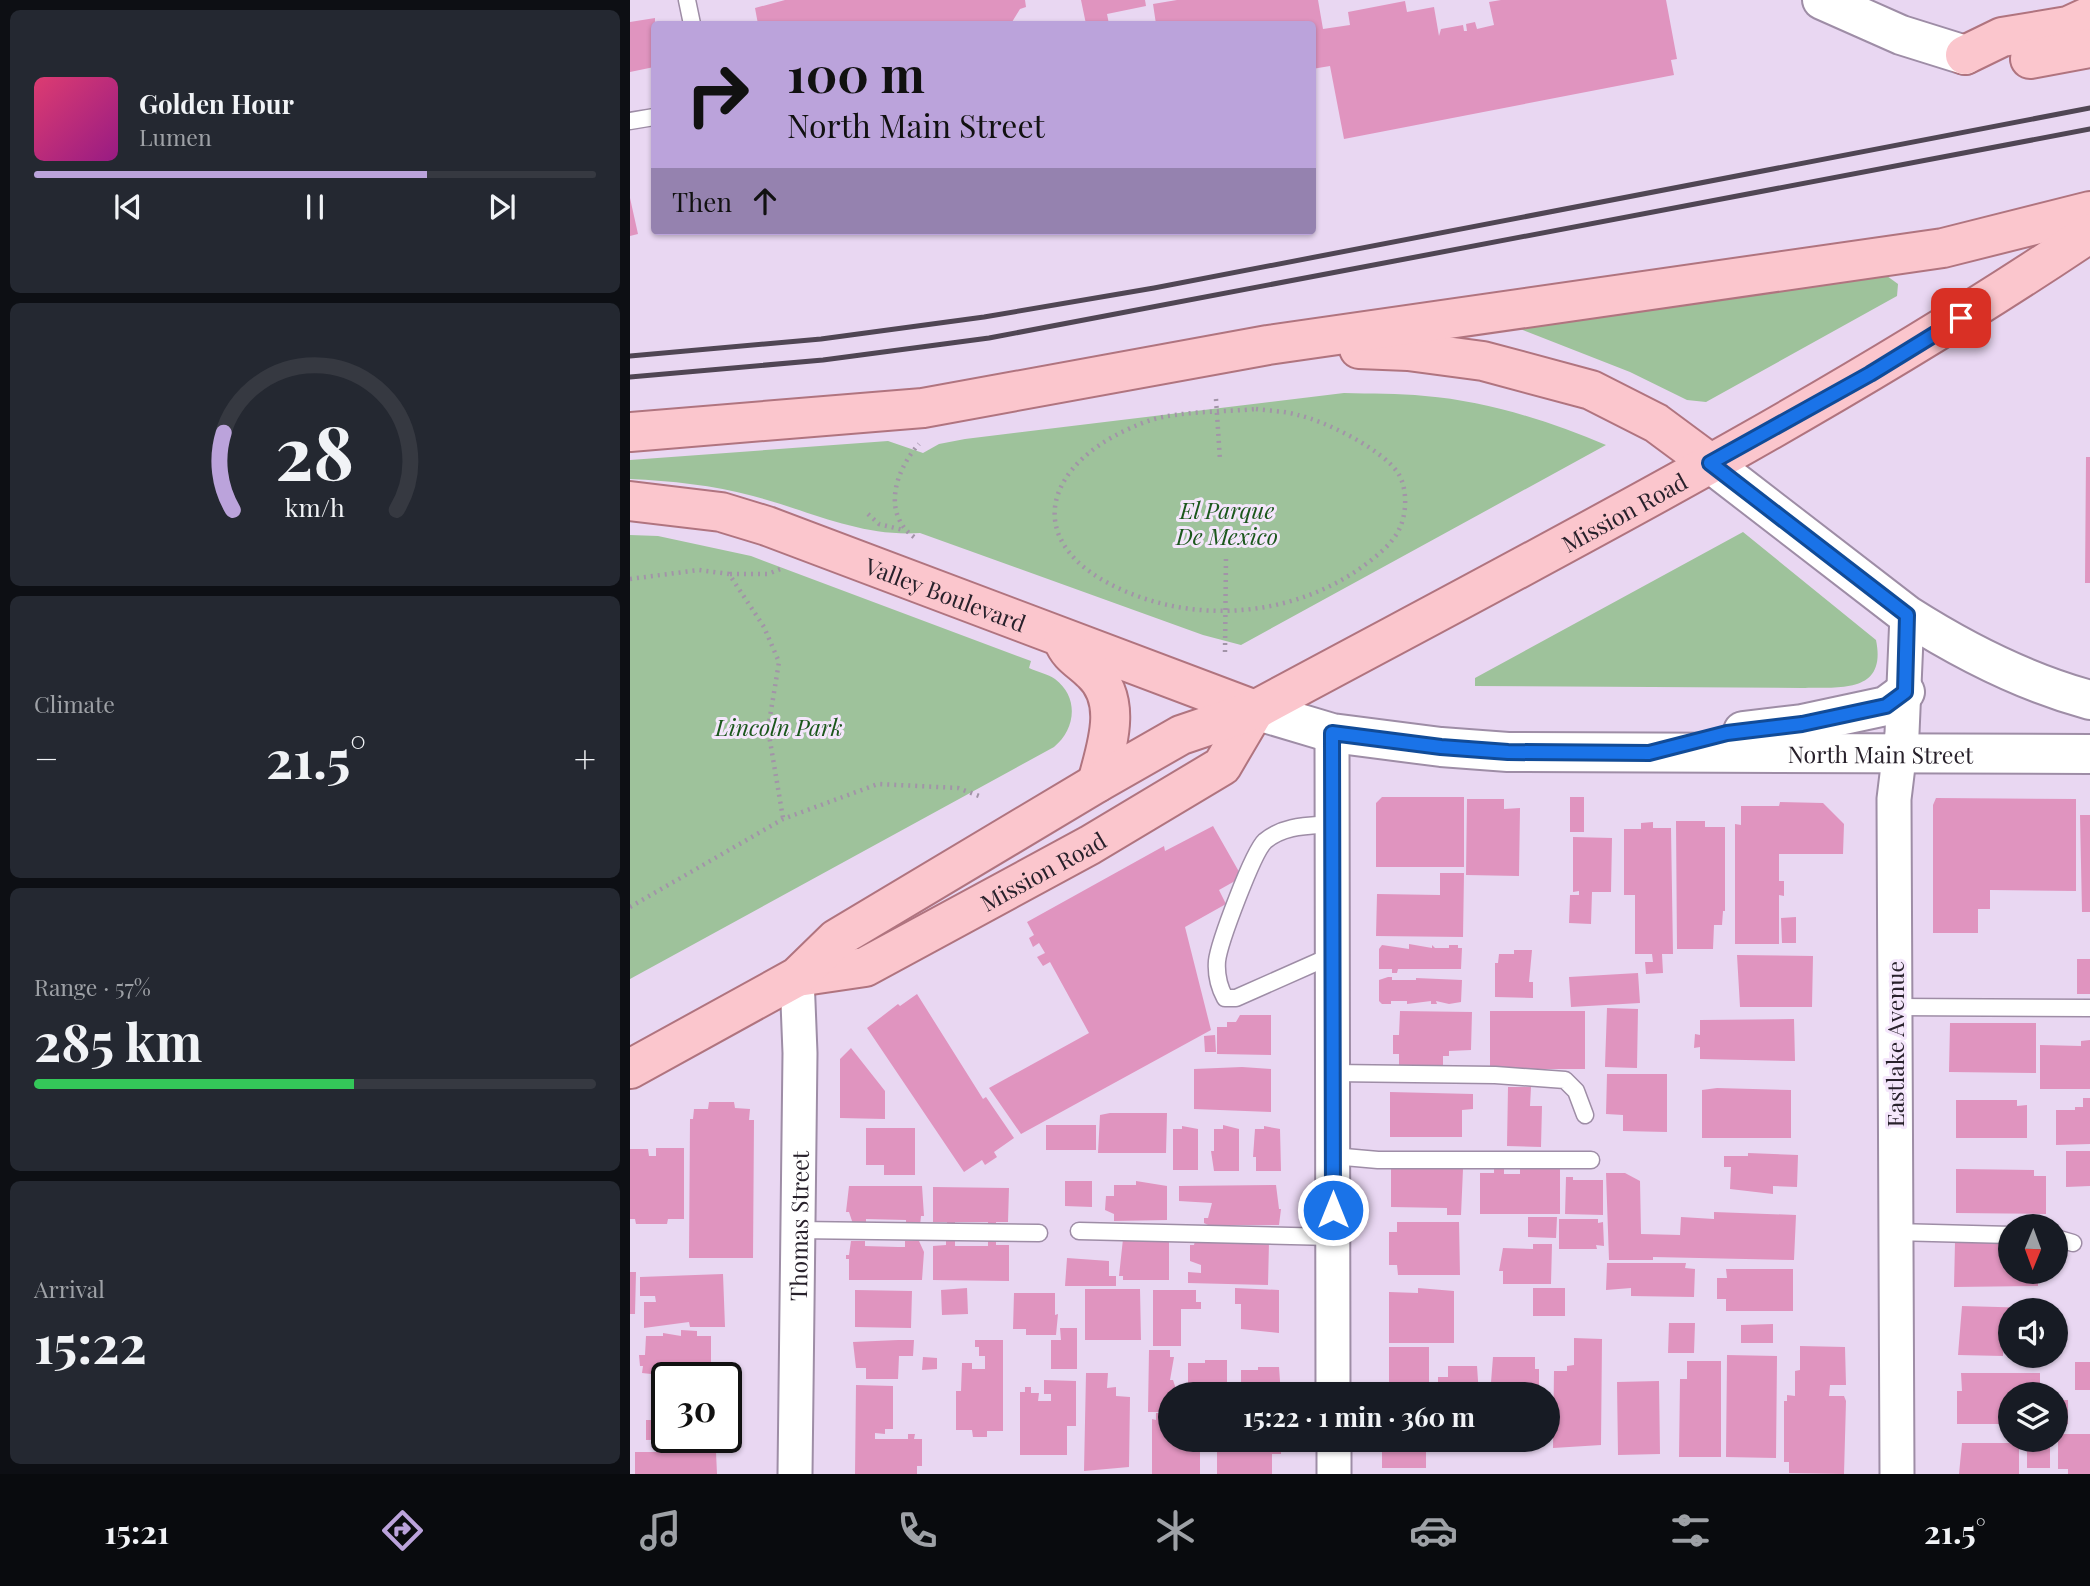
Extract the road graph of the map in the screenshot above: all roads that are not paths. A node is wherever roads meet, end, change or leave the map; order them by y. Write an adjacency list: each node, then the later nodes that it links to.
1 (687, 0): 4 (lane)
2 (1822, 0): 6 (main road)
3 (2090, 16): 6 (main road)
4 (691, 21)
5 (2090, 48): 6 (main road)
6 (1965, 55)
7 (651, 118): 8 (lane)
8 (630, 121)
9 (2090, 211): 11 (main road)
10 (2090, 233): 13 (main road, Mission Road)
11 (1268, 345): 12 (main road); 13 (main road)
12 (630, 432)
13 (1710, 463): 15 (main road); 19 (main road, Mission Road)
14 (630, 500): 16 (main road, Valley Boulevard)
15 (1907, 615): 17 (street, Eastlake Avenue); 18 (main road)
16 (1061, 635): 19 (main road, Valley Boulevard); 24 (main road)
17 (1905, 692): 21 (street, Eastlake Avenue); 22 (main road)
18 (2090, 700)
19 (1255, 710): 20 (main road, North Main Street); 24 (main road, Mission Road); 27 (main road, Mission Road)
20 (1332, 733): 22 (main road, North Main Street); 25 (street)
21 (1901, 751): 22 (main road, North Main Street); 23 (main road, North Main Street); 28 (street, Eastlake Avenue)
22 (1649, 753)
23 (2090, 754)
24 (1097, 783): 27 (main road, Mission Road)
25 (1332, 824): 26 (street); 26 (lane)
26 (1332, 955): 31 (street)
27 (797, 976): 30 (main road, Mission Road); 35 (street, Thomas Street)
28 (1894, 1007): 29 (lane); 37 (street, Eastlake Avenue)
29 (2090, 1008)
30 (630, 1069)
31 (1333, 1073): 32 (lane); 33 (street)
32 (1585, 1115)
33 (1333, 1156): 34 (lane); 40 (street)
34 (1591, 1160)
35 (796, 1230): 38 (lane); 45 (street, Thomas Street)
36 (1079, 1231): 40 (lane)
37 (1894, 1232): 39 (lane); 47 (street, Eastlake Avenue)
38 (1039, 1233)
39 (1998, 1235)
40 (1333, 1237): 43 (street)
41 (2068, 1242): 42 (lane)
42 (2073, 1243)
43 (1334, 1382)
44 (1334, 1452): 46 (street)
45 (795, 1474)
46 (1334, 1474)
47 (1897, 1474)

